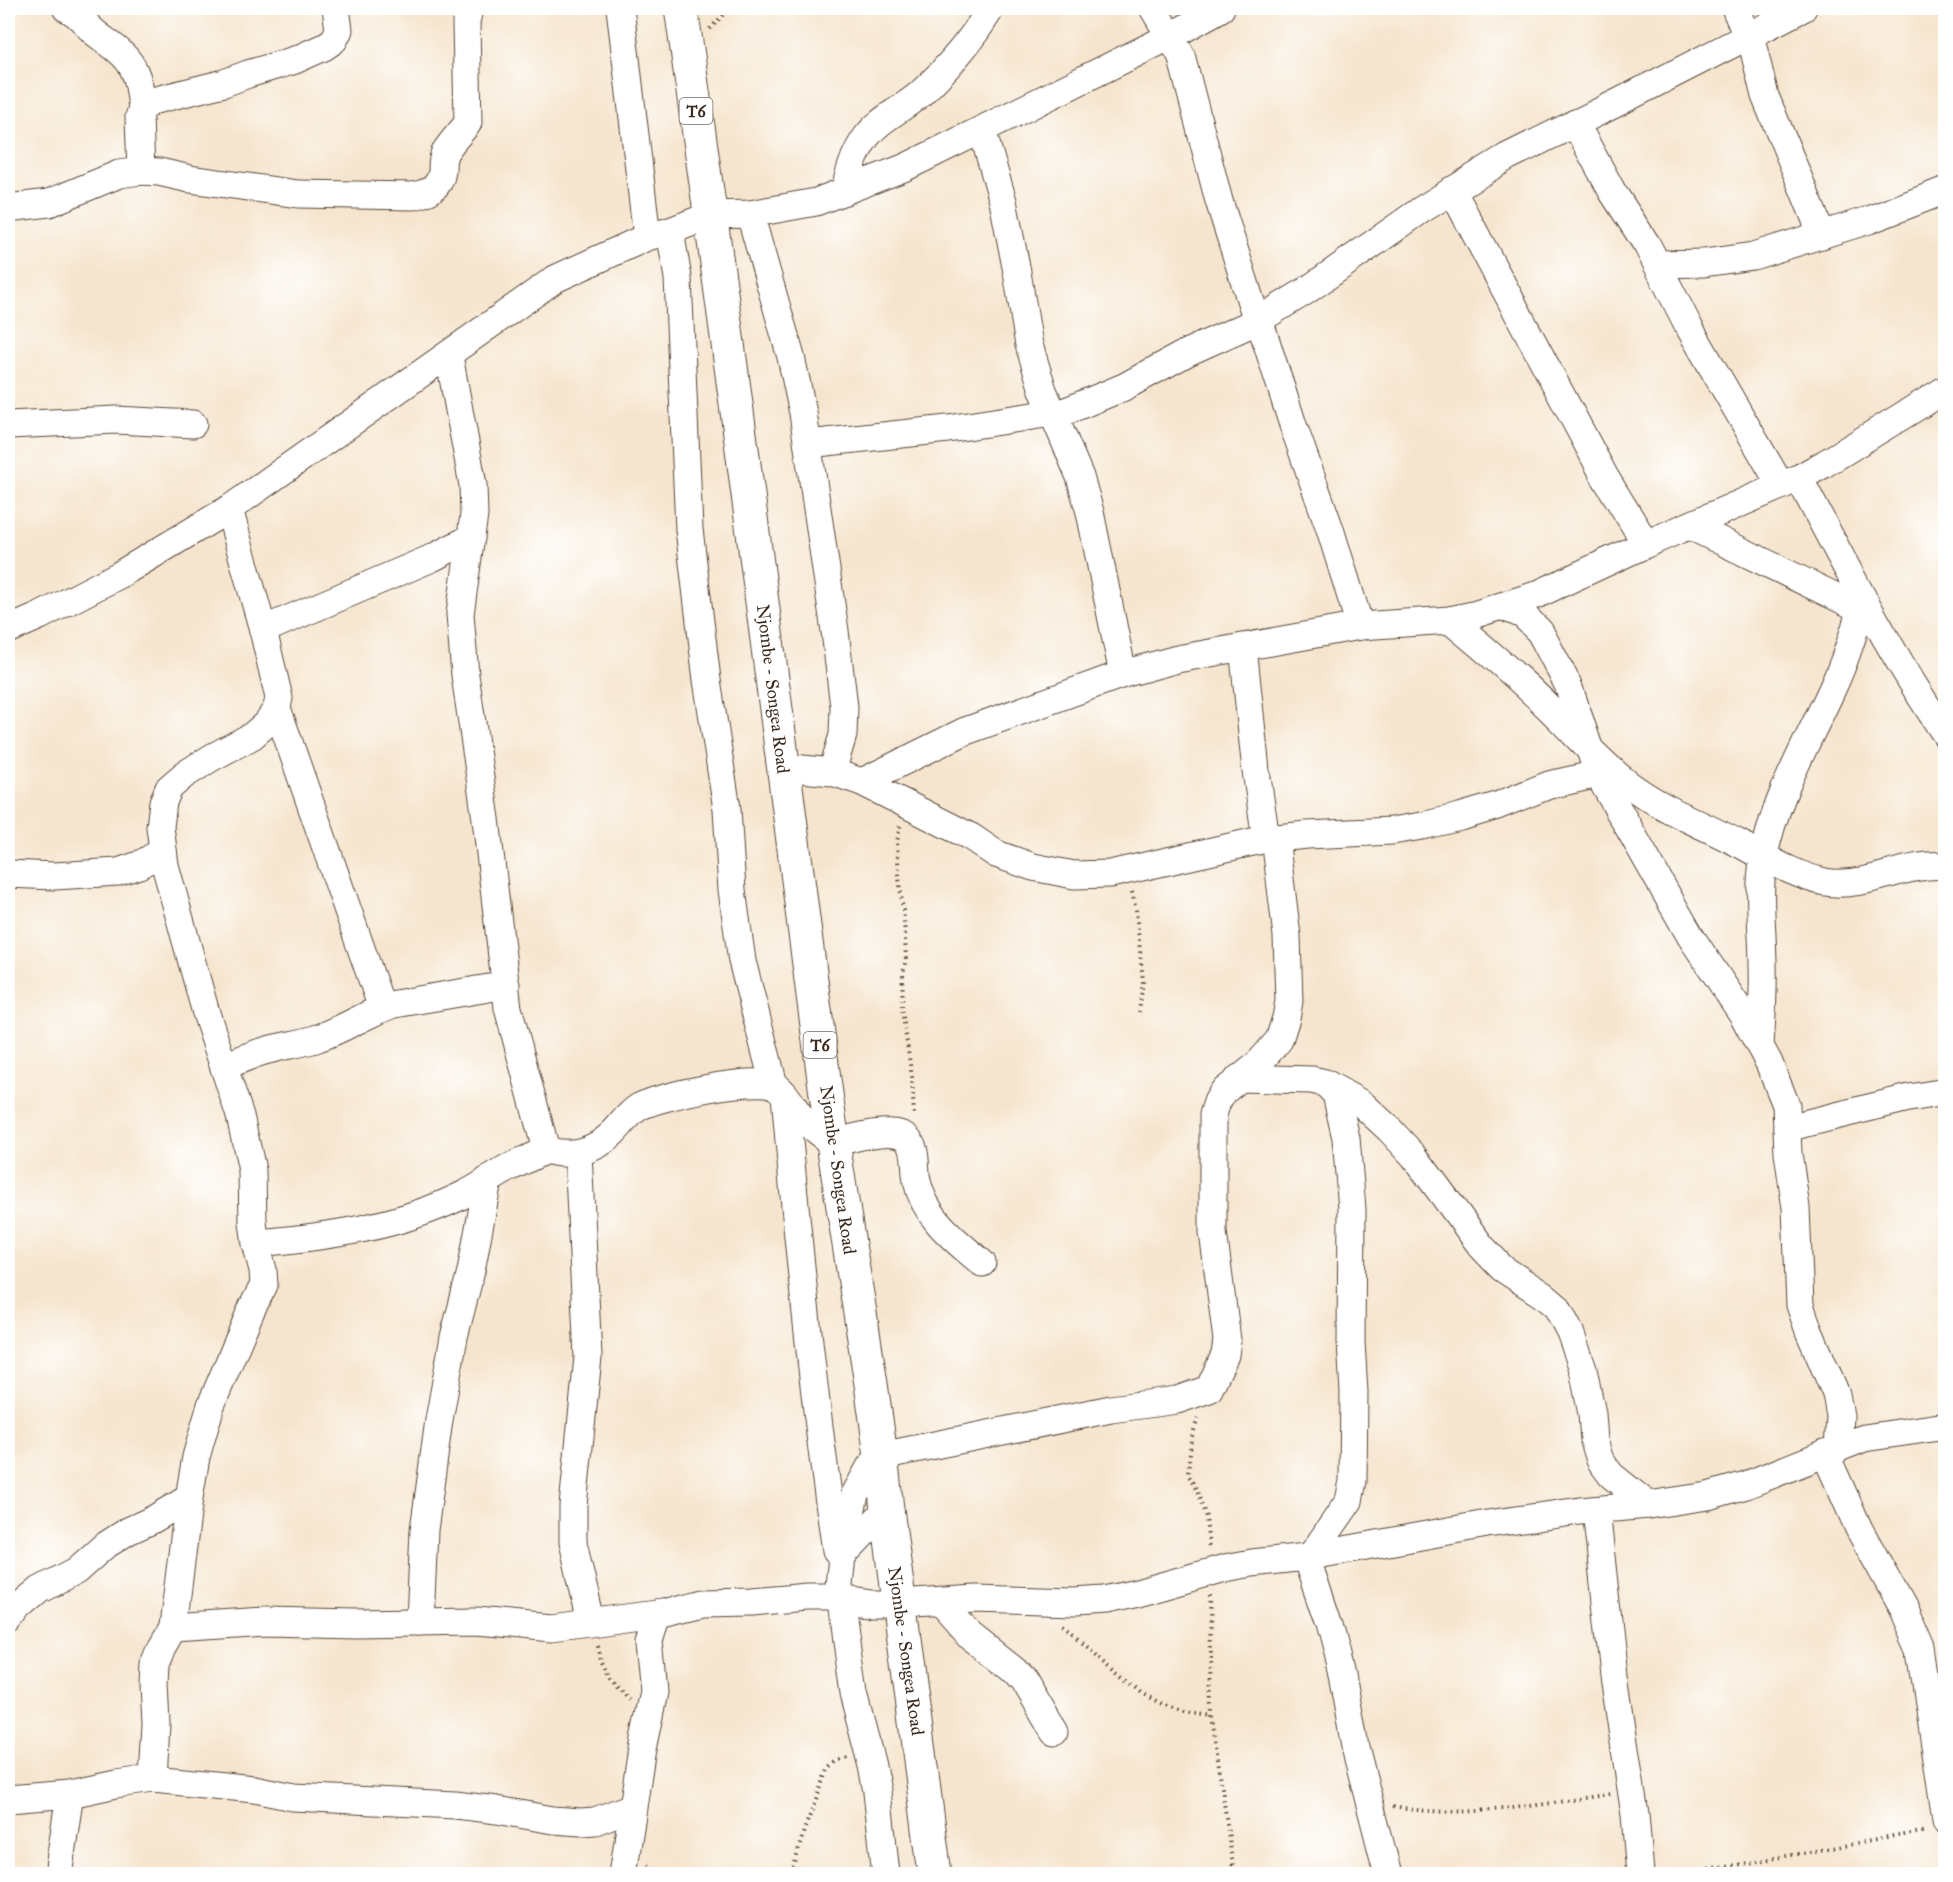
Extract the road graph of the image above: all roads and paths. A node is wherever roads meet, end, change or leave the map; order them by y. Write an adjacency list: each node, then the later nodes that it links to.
1 (66, 8): 13 (street)
2 (336, 8): 13 (street)
3 (469, 8): 16 (street)
4 (620, 8): 23 (street)
5 (681, 8): 22 (highway, T6)
6 (991, 8): 19 (street)
7 (1153, 8): 12 (street)
8 (1221, 8): 12 (street)
9 (1735, 8): 11 (street)
10 (1803, 8): 11 (street)
11 (1748, 35): 14 (street); 24 (street)
12 (1171, 36): 15 (street); 26 (street)
13 (142, 109): 16 (street)
14 (1575, 123): 17 (street); 25 (street)
15 (982, 130): 19 (street); 29 (street)
16 (141, 171): 20 (street)
17 (1452, 190): 26 (street); 37 (street)
18 (1946, 190): 24 (street)
19 (845, 191): 21 (street)
20 (8, 208)
21 (750, 214): 22 (street); 32 (street)
22 (711, 215): 23 (street); 49 (highway, Njombe - Songea Road / T6)
23 (658, 234): 27 (street); 66 (street)
24 (1822, 235): 25 (street)
25 (1657, 264): 33 (street)
26 (1258, 320): 29 (street); 41 (street)
27 (449, 356): 34 (street); 36 (street)
28 (1946, 388): 33 (street)
29 (1053, 414): 32 (street); 45 (street)
30 (193, 424): 31 (street)
31 (8, 425)
32 (808, 444): 50 (street)
33 (1790, 482): 35 (street); 38 (street)
34 (229, 509): 42 (street); 43 (street)
35 (1690, 526): 37 (street); 38 (street)
36 (471, 538): 43 (street); 59 (street)
37 (1646, 544): 39 (street)
38 (1862, 605): 47 (street); 55 (street)
39 (1501, 606): 40 (street); 48 (street)
40 (1450, 620): 41 (street); 48 (street)
41 (1360, 626): 44 (street)
42 (8, 630)
43 (263, 630): 46 (street)
44 (1243, 647): 45 (street); 53 (street)
45 (1123, 674): 51 (street)
46 (277, 708): 54 (street); 60 (street)
47 (1946, 735)
48 (1594, 762): 53 (street); 55 (street); 62 (street)
49 (783, 767): 50 (street); 69 (highway, Njombe - Songea Road / T6)
50 (832, 772): 51 (street)
51 (862, 782): 52 (street)
52 (907, 806): 57 (street); 70 (path)
53 (1270, 839): 57 (street); 64 (street)
54 (163, 850): 58 (street); 63 (street)
55 (1764, 857): 56 (street); 62 (street)
56 (1946, 866)
57 (1128, 870): 61 (path)
58 (8, 874)
59 (506, 985): 60 (street); 71 (street)
60 (382, 1008): 63 (street)
61 (1139, 1012)
62 (1760, 1044): 68 (street)
63 (224, 1067): 74 (street)
64 (1239, 1078): 65 (street); 76 (street)
65 (1325, 1083): 81 (street); 84 (street)
66 (780, 1090): 69 (street); 72 (street); 86 (street)
67 (1946, 1092): 68 (street)
68 (1787, 1128): 78 (street)
69 (833, 1143): 70 (street); 79 (highway, Njombe - Songea Road / T6)
70 (911, 1144): 75 (street)
71 (546, 1150): 72 (street); 73 (street)
72 (578, 1153): 93 (street)
73 (488, 1180): 74 (street); 92 (street)
74 (256, 1243): 80 (street)
75 (982, 1263)
76 (1209, 1389): 79 (street); 85 (path)
77 (1946, 1426): 78 (street)
78 (1832, 1451): 81 (street); 105 (street)
79 (881, 1456): 82 (highway, Njombe - Songea Road / T6); 86 (street)
80 (189, 1498): 91 (street); 94 (street)
81 (1648, 1505): 83 (street)
82 (886, 1509): 86 (street); 89 (highway, Njombe - Songea Road / T6)
83 (1596, 1510): 84 (street); 100 (street)
84 (1308, 1556): 85 (street); 103 (street)
85 (1210, 1572): 88 (street); 96 (path)
86 (841, 1577): 89 (street); 90 (street); 98 (street)
87 (941, 1602): 88 (street); 89 (street); 97 (street)
88 (1030, 1602): 96 (path)
89 (900, 1605): 110 (highway, Njombe - Songea Road / T6)
90 (657, 1614): 93 (street); 95 (street)
91 (8, 1622)
92 (420, 1622): 93 (street); 94 (street)
93 (591, 1622): 95 (path)
94 (173, 1627): 99 (street)
95 (650, 1710): 104 (street)
96 (1212, 1716): 111 (path)
97 (1054, 1732)
98 (870, 1756): 108 (path); 109 (street)
99 (153, 1779): 101 (street); 104 (street)
100 (1631, 1791): 103 (path); 113 (street)
101 (70, 1794): 102 (street); 106 (street)
102 (8, 1798)
103 (1369, 1803): 112 (street)
104 (632, 1807): 107 (street)
105 (1940, 1826): 114 (path)
106 (58, 1875)
107 (623, 1875)
108 (792, 1875)
109 (886, 1875)
110 (935, 1875)
111 (1234, 1875)
112 (1388, 1875)
113 (1640, 1875)
114 (1685, 1875)

